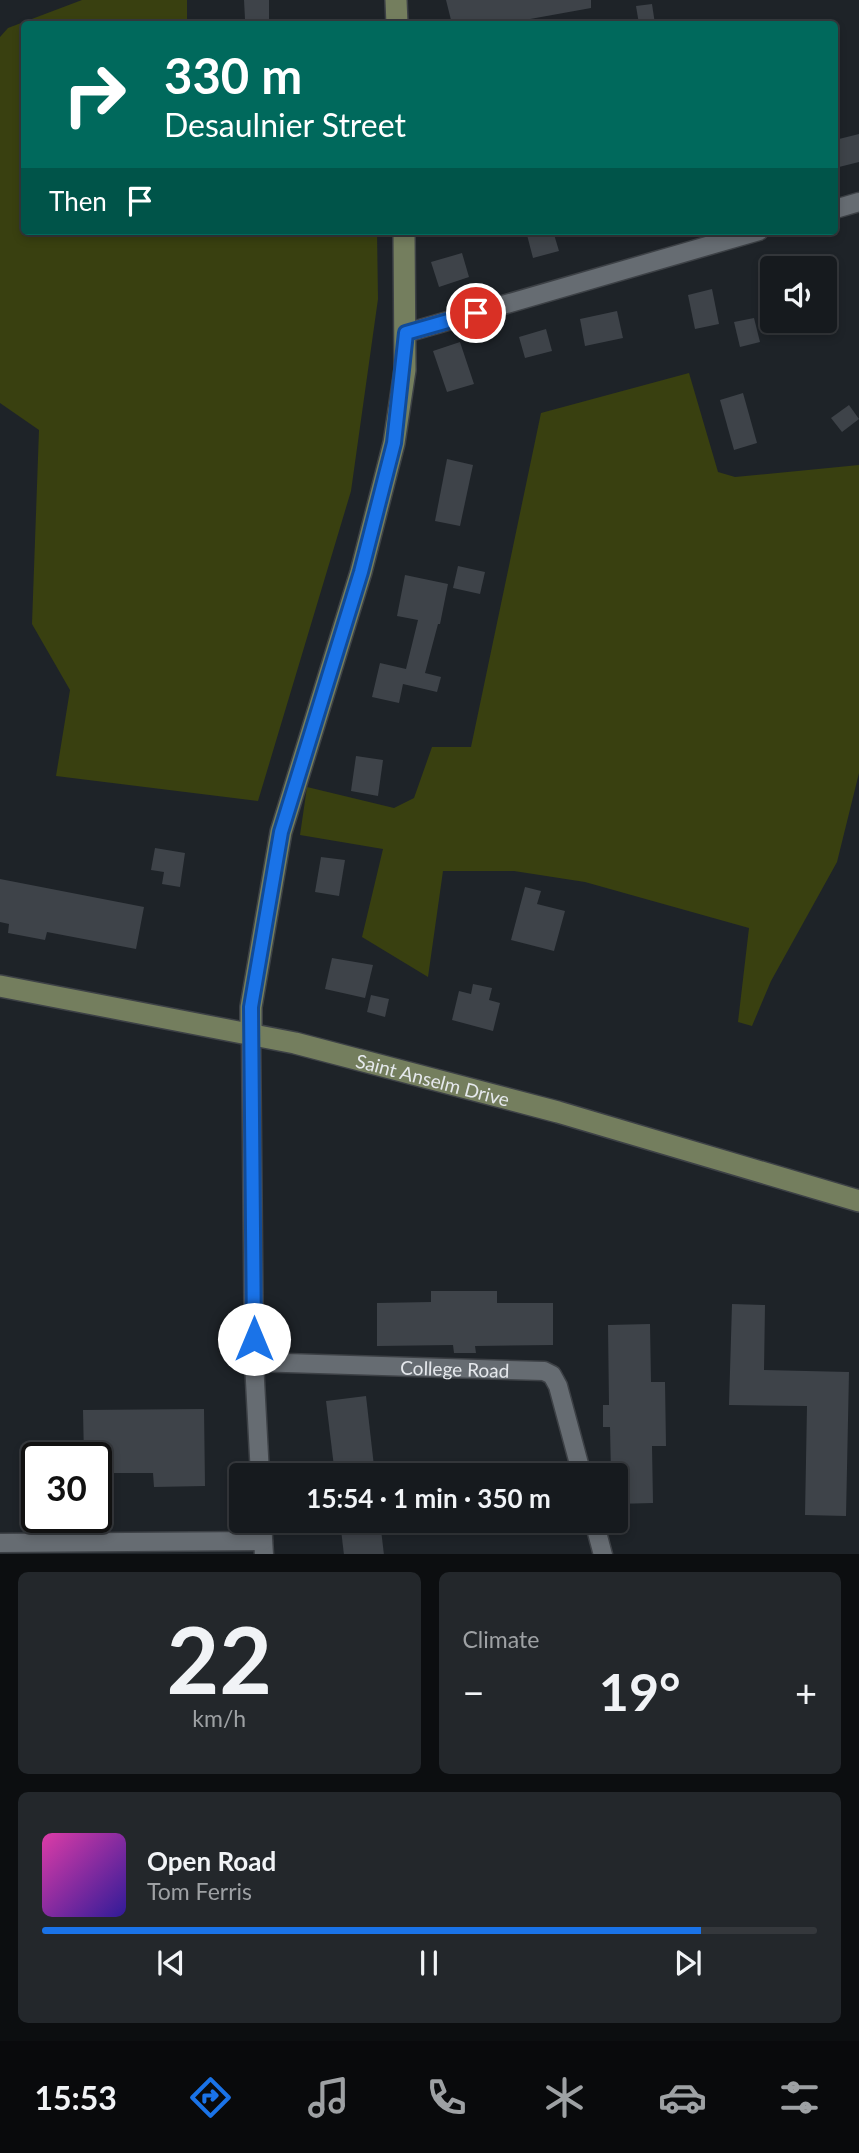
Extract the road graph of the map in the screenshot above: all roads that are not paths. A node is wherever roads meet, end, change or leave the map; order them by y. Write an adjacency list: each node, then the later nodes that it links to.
1 (396, 0): 2 (street)
2 (397, 21)
3 (859, 202): 4 (street)
4 (838, 208)
5 (404, 235): 7 (street)
6 (745, 235): 7 (street)
7 (406, 333): 9 (street)
8 (0, 986): 9 (street, Saint Anselm Drive)
9 (251, 1034): 10 (street, Saint Anselm Drive); 11 (street)
10 (859, 1201)
11 (254, 1362): 12 (street); 13 (street, College Road)
12 (259, 1463)
13 (579, 1463)
14 (597, 1533): 17 (street)
15 (0, 1543): 16 (street)
16 (263, 1548)
17 (603, 1554)

